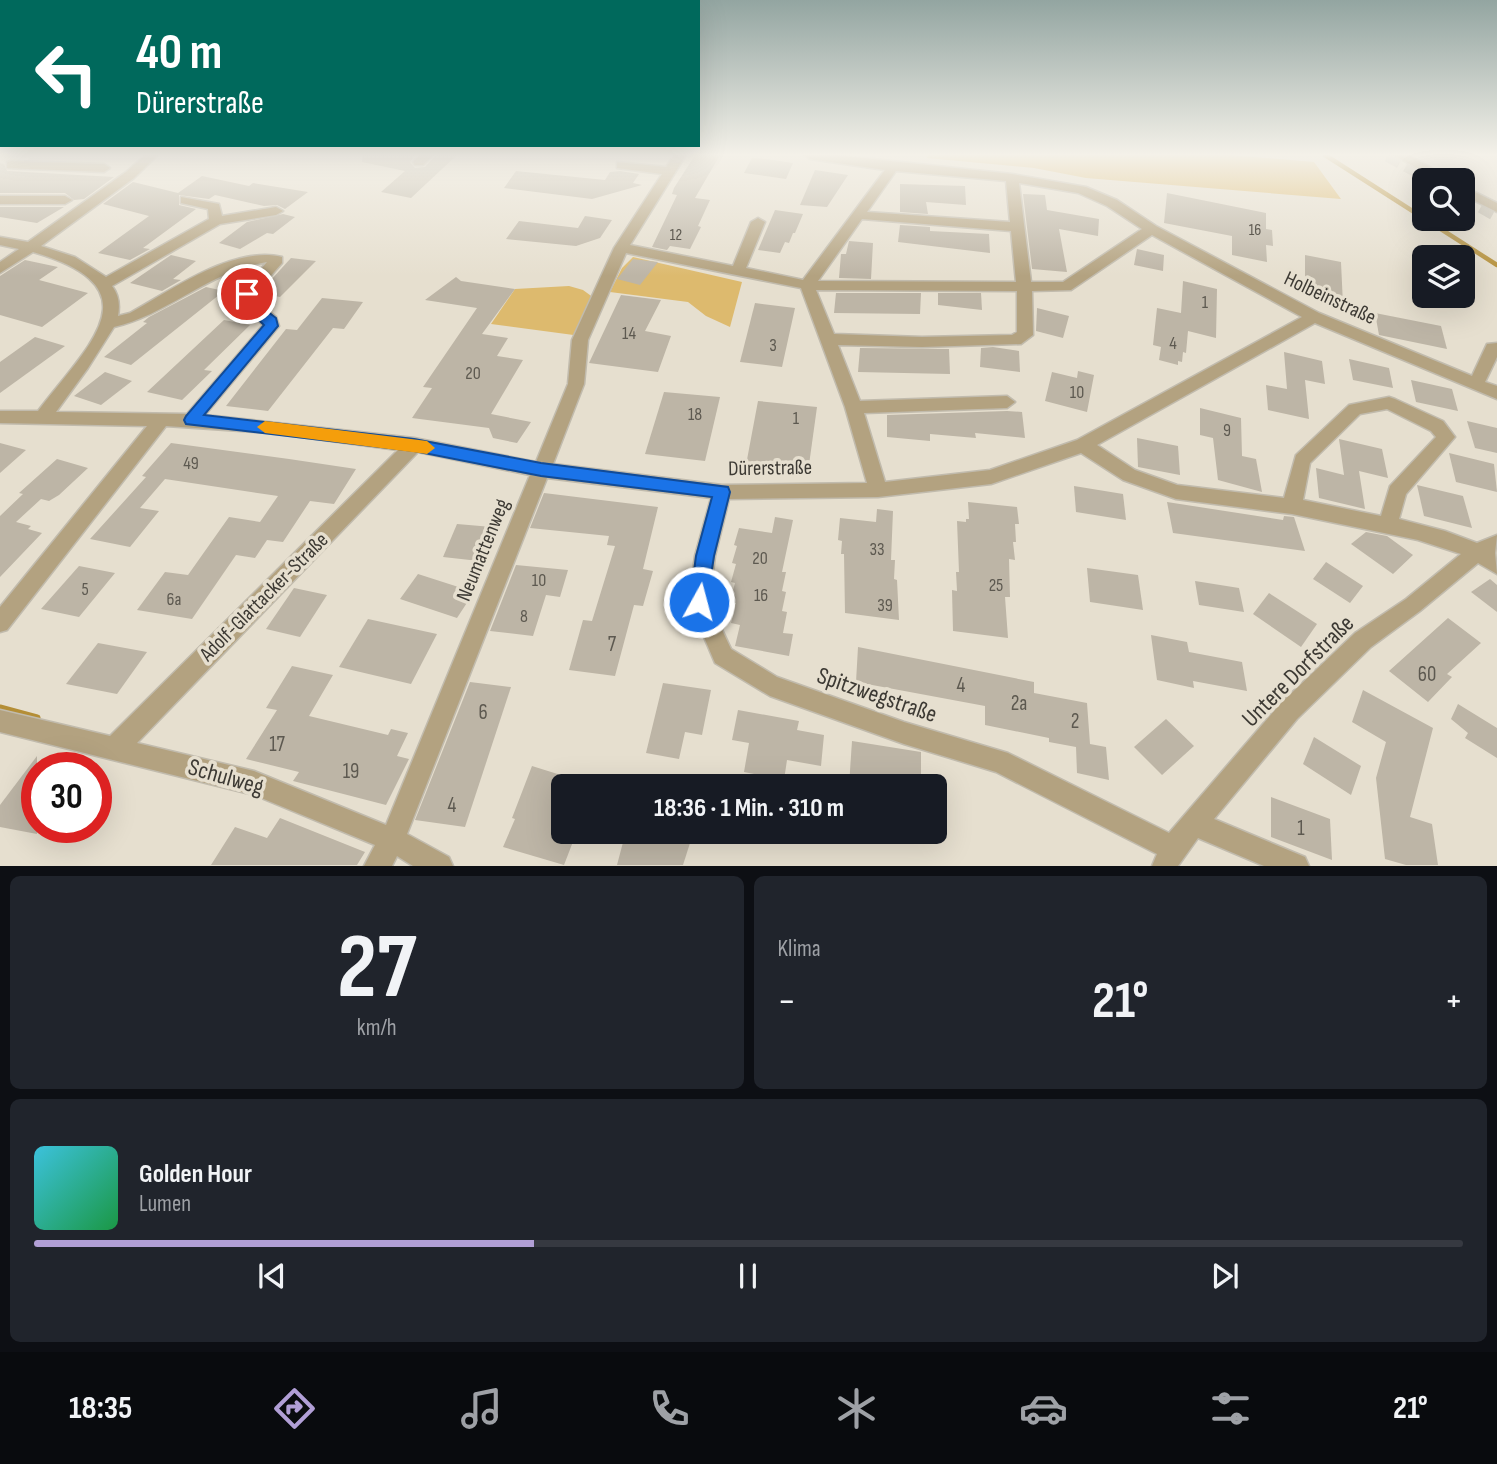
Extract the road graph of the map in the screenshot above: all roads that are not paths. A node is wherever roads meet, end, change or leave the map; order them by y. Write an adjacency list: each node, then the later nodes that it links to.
1 (102, 195): 18 (street)
2 (654, 195): 19 (street, Neumattenweg)
3 (873, 195): 12 (street)
4 (1014, 195): 15 (street)
5 (1094, 195): 16 (street, Holbeinstraße)
6 (1475, 196): 10 (street)
7 (0, 200): 8 (street)
8 (65, 200)
9 (186, 200): 13 (street)
10 (1497, 208)
11 (276, 211): 13 (street)
12 (859, 215): 15 (street); 23 (street)
13 (216, 220): 22 (street)
14 (758, 222): 21 (street)
15 (1017, 227): 24 (street)
16 (1151, 229): 24 (street); 25 (street, Holbeinstraße)
17 (0, 241): 18 (street)
18 (34, 246): 20 (street); 22 (street)
19 (621, 248): 21 (street); 39 (street, Neumattenweg)
20 (0, 270)
21 (738, 271): 23 (street)
22 (105, 284): 26 (street)
23 (807, 285): 24 (street); 27 (street)
24 (1024, 286): 27 (street)
25 (1314, 317): 29 (street, Holbeinstraße); 38 (street, Dürerstraße)
26 (108, 323): 34 (street); 36 (street)
27 (829, 339): 32 (street)
28 (1497, 348): 29 (street)
29 (1476, 384): 30 (street, Holbeinstraße)
30 (1497, 393)
31 (1007, 402): 32 (street)
32 (855, 407): 40 (street)
33 (0, 417): 34 (street, Dürerstraße)
34 (42, 418): 35 (street, Dürerstraße)
35 (162, 419): 36 (street, Dürerstraße); 45 (street)
36 (191, 420): 37 (street, Dürerstraße)
37 (414, 445): 39 (street, Dürerstraße); 48 (street, Adolf-Glattacker-Straße)
38 (1083, 445): 40 (street, Dürerstraße); 42 (street)
39 (541, 470): 41 (street, Dürerstraße); 50 (street, Neumattenweg)
40 (878, 490): 41 (street, Dürerstraße)
41 (722, 492): 51 (street, Spitzwegstraße)
42 (1292, 506): 43 (street); 43 (street)
43 (1388, 525): 44 (street)
44 (1491, 554): 49 (street, Untere Dorfstraße)
45 (10, 596): 46 (street)
46 (0, 623)
47 (0, 721): 48 (street, Schulweg)
48 (115, 748): 50 (street, Schulweg)
49 (1195, 824): 51 (street, Untere Dorfstraße); 54 (street)
50 (392, 840): 52 (street, Neumattenweg); 53 (street, Schulweg)
51 (1169, 857)
52 (377, 866)
53 (440, 866)
54 (1296, 866)

